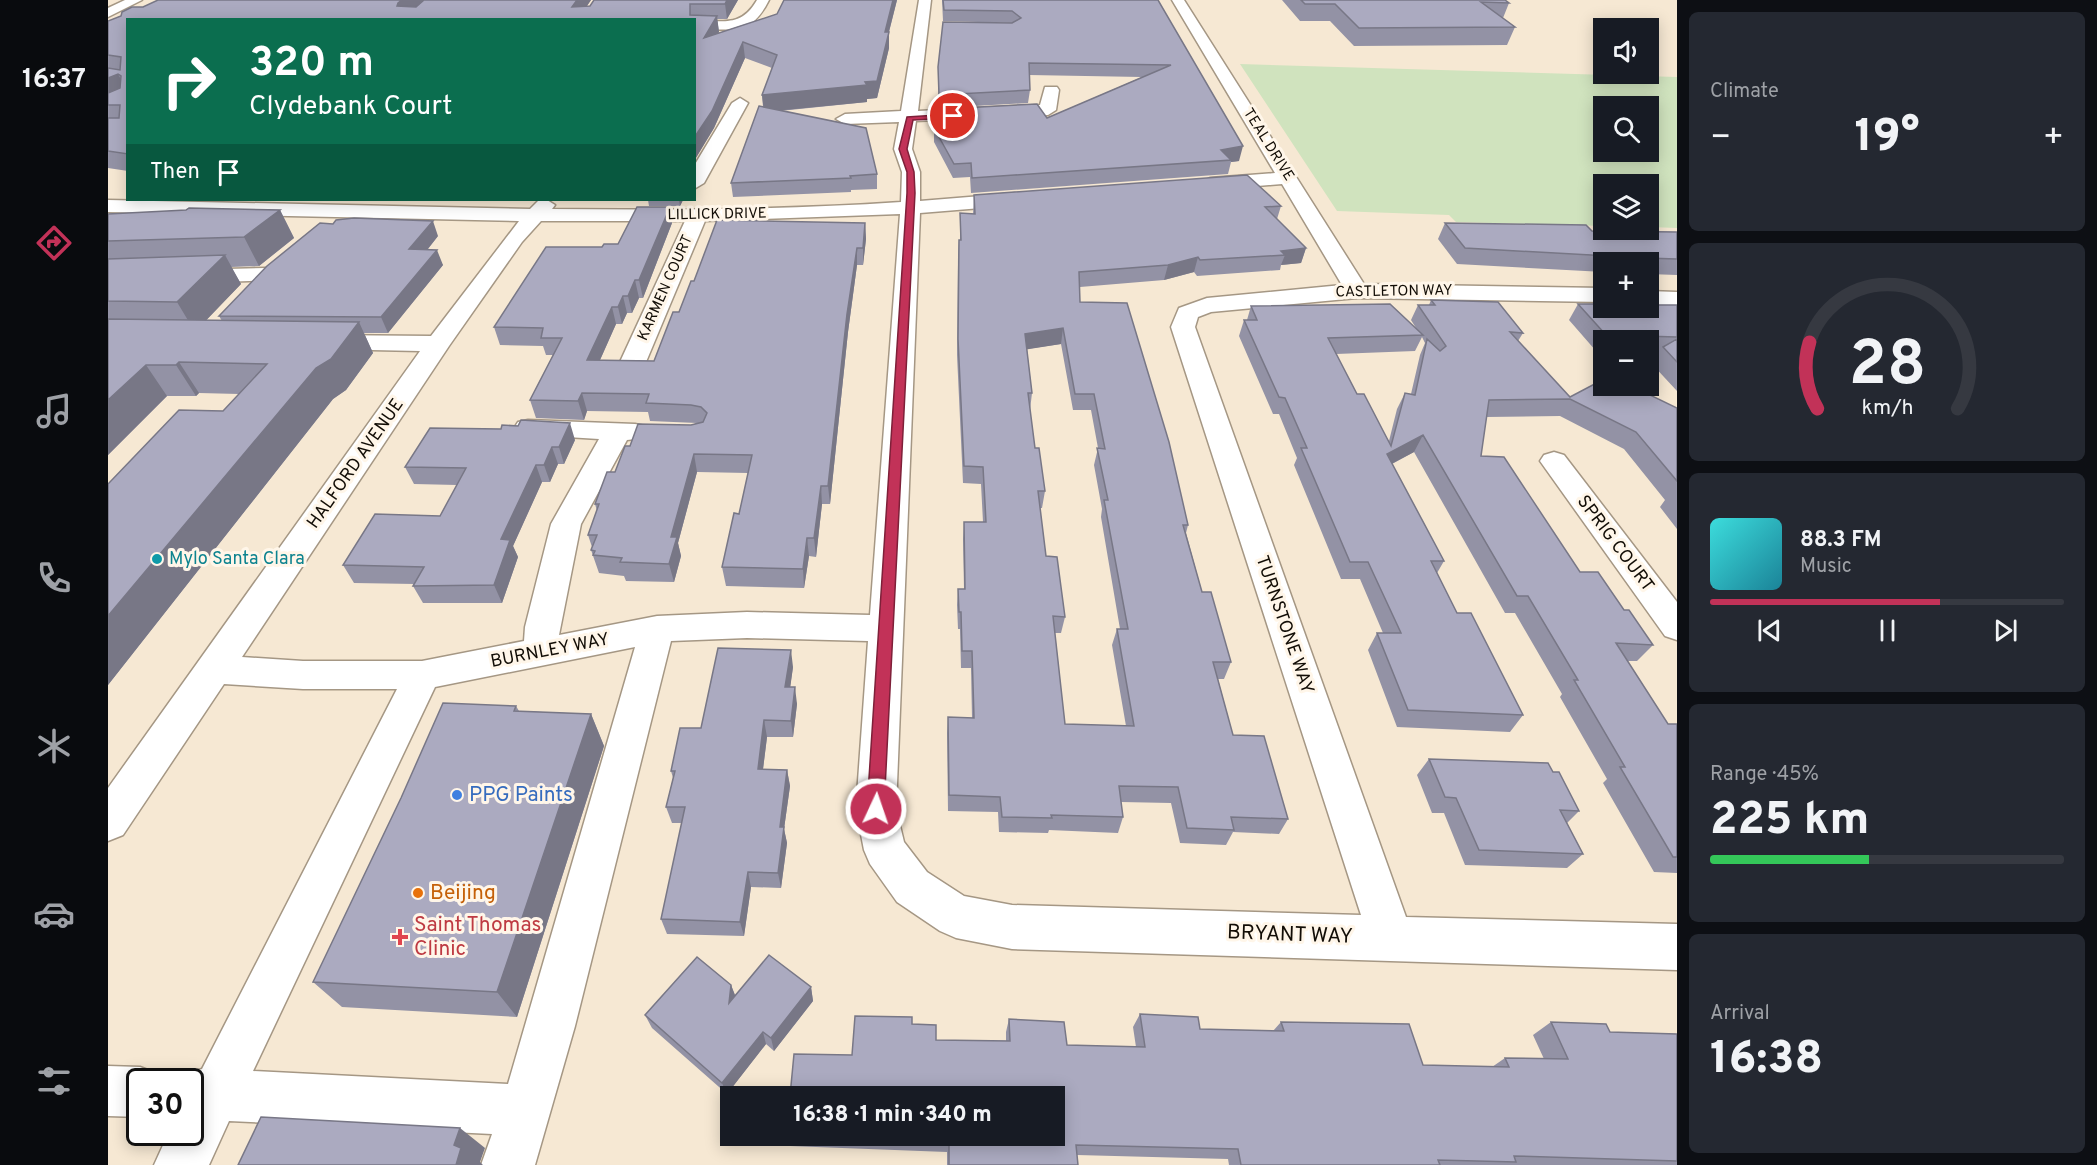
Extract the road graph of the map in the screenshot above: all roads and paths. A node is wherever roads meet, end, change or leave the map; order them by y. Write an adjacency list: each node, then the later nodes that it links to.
1 (136, 0): 4 (main road)
2 (763, 0): 6 (main road)
3 (1178, 0): 11 (main road, TEAL DRIVE)
4 (108, 13)
5 (929, 18): 9 (main road, BRYANT WAY)
6 (696, 25)
7 (1051, 90): 9 (main road)
8 (740, 103): 12 (main road)
9 (910, 118): 10 (main road); 17 (main road, BRYANT WAY)
10 (845, 119)
11 (1289, 178): 13 (main road); 22 (main road, TEAL DRIVE)
12 (696, 180)
13 (1195, 186)
14 (1043, 197): 17 (main road, LILLICK DRIVE)
15 (108, 207): 19 (main road, LILLICK DRIVE)
16 (543, 207): 18 (main road, LILLICK DRIVE); 19 (main road, LILLICK DRIVE); 29 (main road, HALFORD AVENUE)
17 (911, 207): 18 (main road, LILLICK DRIVE); 36 (main road, BRYANT WAY)
18 (692, 210): 30 (main road, KARMEN COURT)
19 (344, 211): 20 (main road)
20 (318, 232)
21 (108, 279): 25 (main road)
22 (1357, 291): 23 (main road, CASTLETON WAY); 27 (main road, CASTLETON WAY)
23 (1593, 295)
24 (1659, 298): 26 (main road)
25 (243, 299)
26 (1677, 299)
27 (1187, 313): 42 (main road, TURNSTONE WAY)
28 (295, 342): 29 (main road)
29 (438, 344): 39 (main road, HALFORD AVENUE)
30 (633, 362)
31 (520, 428): 32 (main road)
32 (618, 431): 33 (main road); 38 (main road)
33 (661, 432)
34 (1554, 461): 35 (main road, SPRIG COURT)
35 (1677, 627)
36 (886, 628): 37 (main road, BURNLEY WAY); 42 (main road, BRYANT WAY)
37 (657, 629): 38 (main road, BURNLEY WAY); 48 (main road)
38 (541, 653): 40 (main road, BURNLEY WAY)
39 (214, 669): 40 (main road, BURNLEY WAY); 41 (main road, HALFORD AVENUE)
40 (422, 675): 46 (main road)
41 (108, 822)
42 (1391, 938): 43 (main road, BRYANT WAY)
43 (1677, 947)
44 (108, 1091): 45 (main road)
45 (126, 1092)
46 (204, 1092)
47 (204, 1094): 48 (main road)
48 (525, 1110): 51 (main road)
49 (187, 1146): 50 (main road)
50 (181, 1165)
51 (508, 1165)

